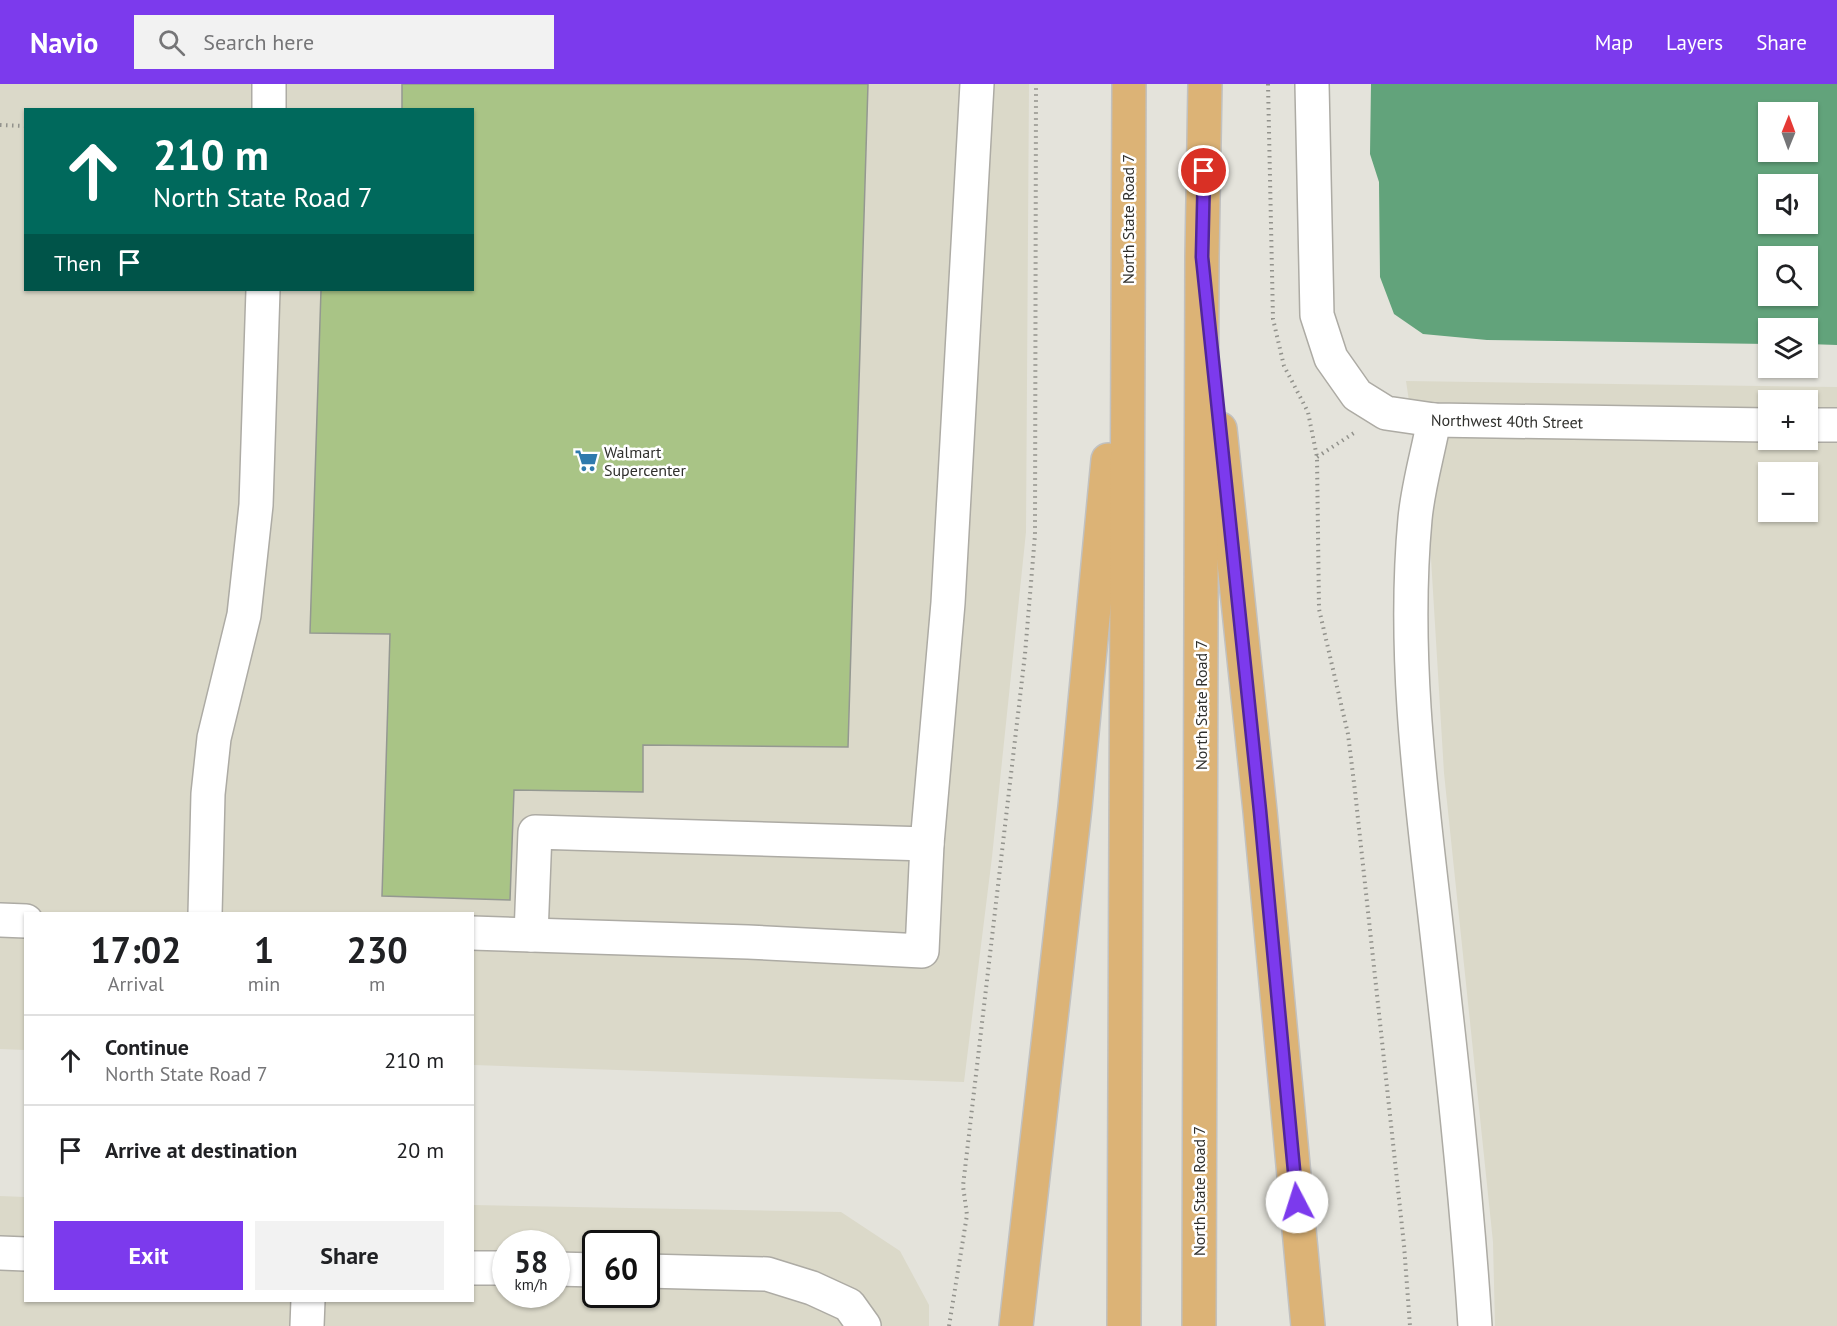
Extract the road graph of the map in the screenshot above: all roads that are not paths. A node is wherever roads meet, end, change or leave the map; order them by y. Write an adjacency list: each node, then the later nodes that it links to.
1 (269, 84): 6 (street)
2 (977, 84): 14 (street)
3 (1129, 84): 7 (main road, North State Road 7)
4 (1205, 84): 8 (main road, North State Road 7)
5 (1312, 84): 10 (street, Northwest 40th Street)
6 (268, 108)
7 (1128, 249): 28 (main road); 29 (main road, North State Road 7)
8 (1202, 257): 30 (main road, North State Road 7); 31 (main road)
9 (263, 291): 15 (street)
10 (1434, 420): 11 (street, Northwest 40th Street); 32 (street)
11 (1758, 424)
12 (1818, 425): 13 (street)
13 (1837, 425)
14 (927, 844): 19 (street); 19 (street)
15 (205, 912)
16 (0, 920): 17 (street)
17 (24, 921)
18 (474, 933): 19 (street)
19 (531, 935)
20 (0, 1253): 21 (street)
21 (24, 1254)
22 (474, 1268): 23 (street)
23 (492, 1268)
24 (660, 1271): 27 (street)
25 (308, 1302): 26 (street)
26 (307, 1326)
27 (864, 1326)
28 (1016, 1326)
29 (1124, 1326)
30 (1199, 1326)
31 (1308, 1326)
32 (1475, 1326)

